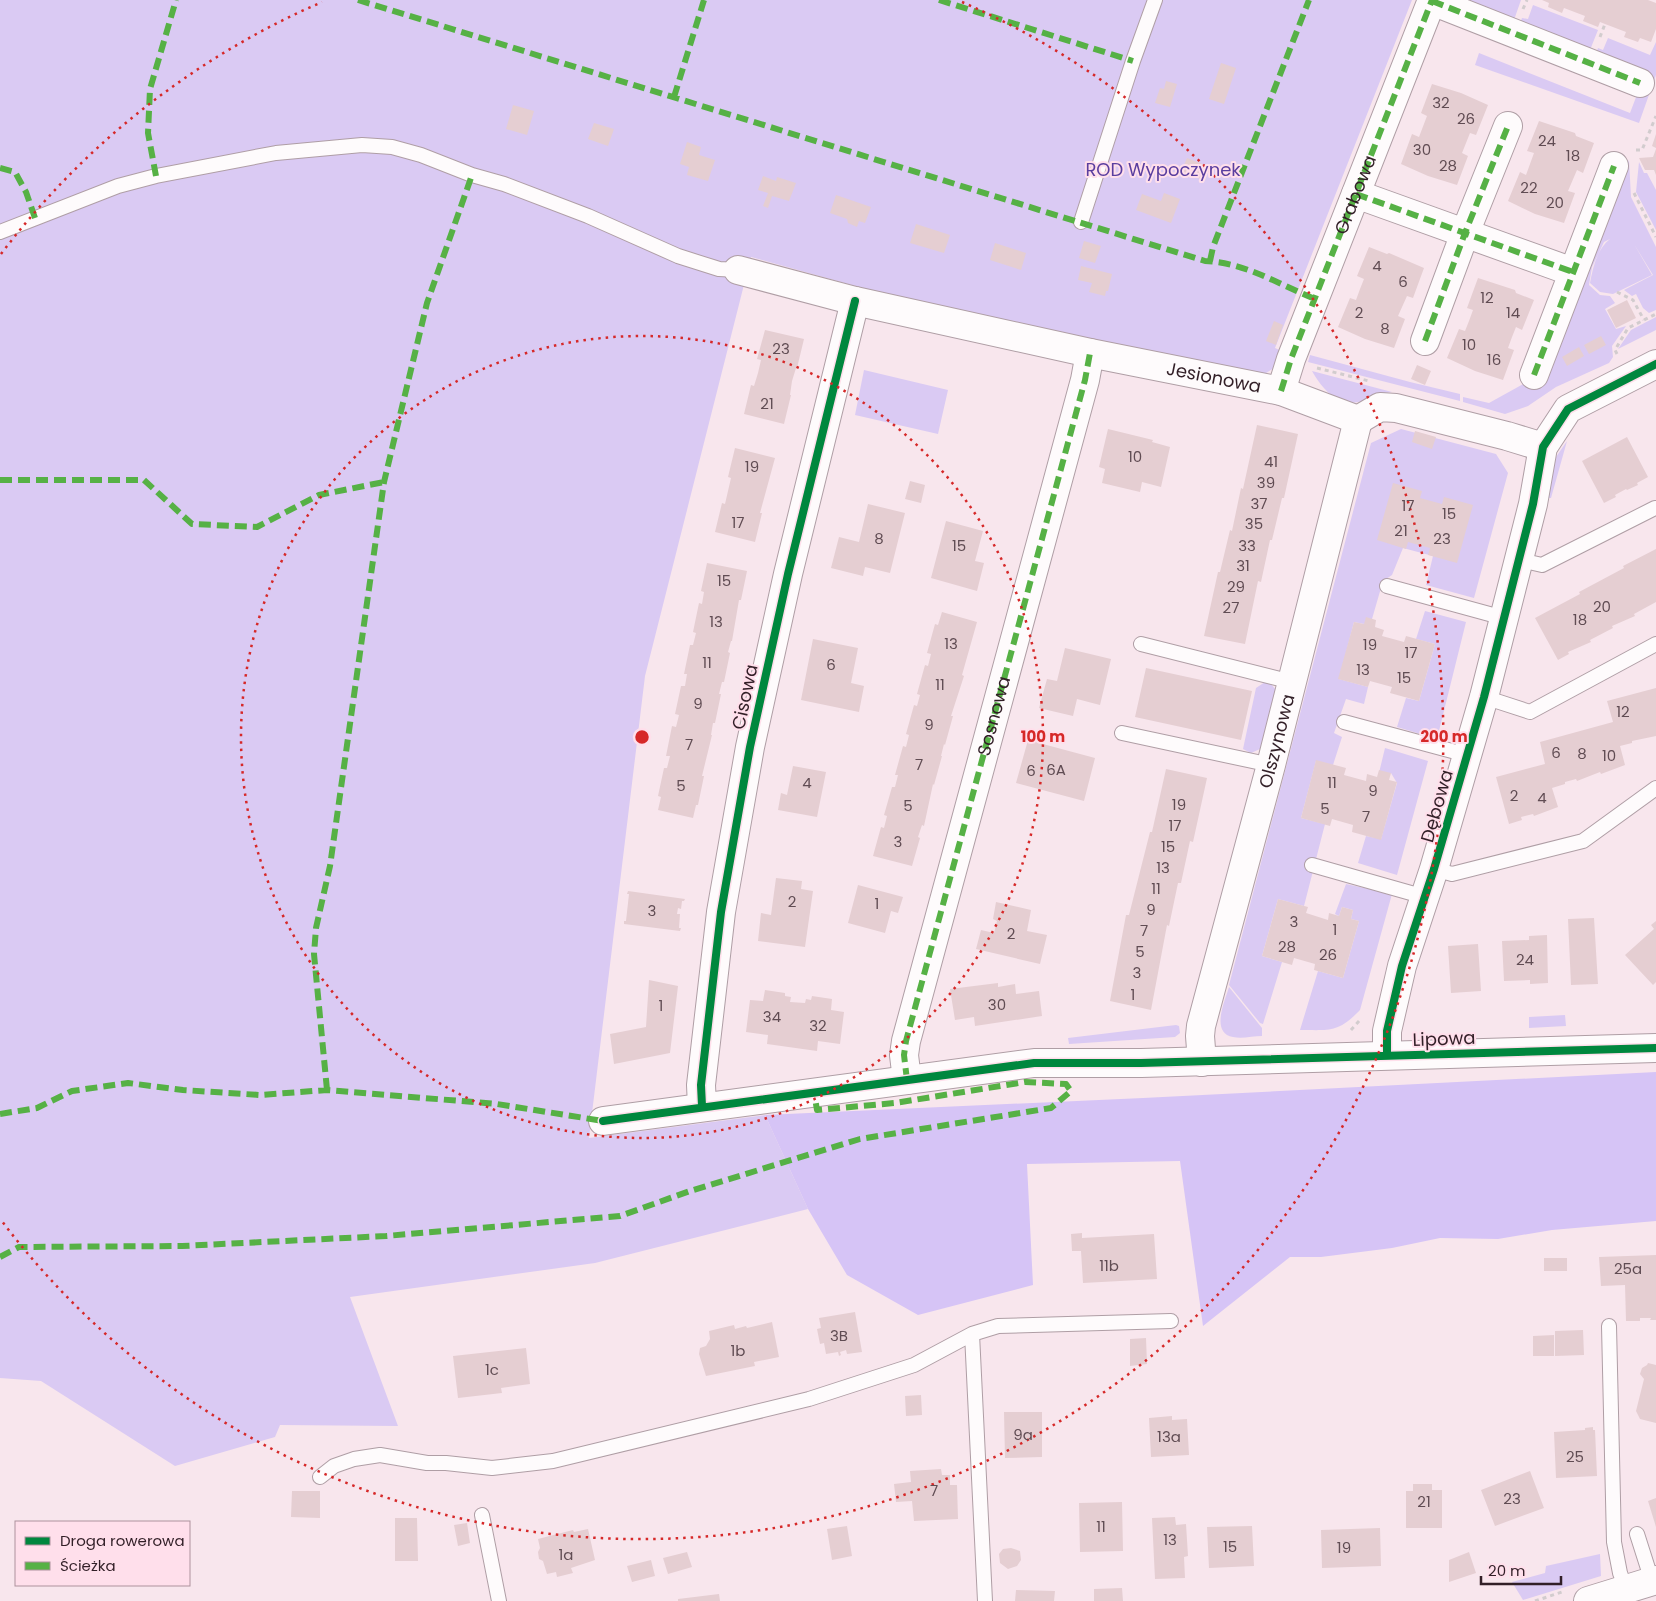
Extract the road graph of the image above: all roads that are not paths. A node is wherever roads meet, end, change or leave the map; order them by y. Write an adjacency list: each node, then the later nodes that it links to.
1 (1155, 0): 7 (lane)
2 (1432, 0): 3 (street); 6 (street, Grabowa)
3 (1640, 83)
4 (1508, 126): 9 (street)
5 (1624, 162): 11 (street)
6 (1356, 194): 9 (street); 17 (street, Grabowa)
7 (1081, 222)
8 (0, 232): 10 (lane)
9 (1465, 233): 11 (street); 13 (street)
10 (738, 270): 12 (street, Jesionowa)
11 (1572, 272): 16 (street)
12 (855, 301): 14 (street, Jesionowa); 40 (street, Cisowa)
13 (1425, 341)
14 (1090, 352): 17 (street, Jesionowa); 39 (street, Sosnowa)
15 (1656, 364): 19 (street)
16 (1534, 375)
17 (1281, 391): 18 (street, Jesionowa)
18 (1358, 420): 19 (street); 26 (street, Olszynowa)
19 (1543, 447): 21 (street, Dębowa)
20 (1655, 508): 21 (lane)
21 (1520, 560): 23 (street, Dębowa)
22 (1387, 586): 23 (lane)
23 (1504, 618): 27 (street, Dębowa)
24 (1141, 644): 26 (lane)
25 (1656, 644): 27 (lane)
26 (1292, 682): 31 (street, Olszynowa)
27 (1484, 696): 30 (street, Dębowa)
28 (1344, 722): 30 (lane)
29 (1122, 733): 31 (lane)
30 (1467, 755): 34 (street, Dębowa)
31 (1271, 765): 38 (street, Olszynowa)
32 (1656, 788): 34 (lane)
33 (1312, 865): 35 (lane)
34 (1434, 868): 35 (street, Dębowa)
35 (1425, 897): 37 (street, Dębowa)
36 (1656, 1048): 37 (street, Lipowa)
37 (1387, 1055): 38 (street, Lipowa)
38 (1202, 1062): 39 (street, Lipowa)
39 (907, 1080): 40 (street, Lipowa)
40 (702, 1106): 41 (street, Lipowa)
41 (603, 1121)
42 (1171, 1321): 44 (lane)
43 (1609, 1326): 49 (lane)
44 (972, 1334): 45 (lane); 51 (lane)
45 (320, 1476)
46 (482, 1515): 50 (lane)
47 (1637, 1534): 48 (lane)
48 (1654, 1580): 49 (street)
49 (1626, 1589): 52 (street)
50 (499, 1601)
51 (985, 1601)
52 (1588, 1601)

